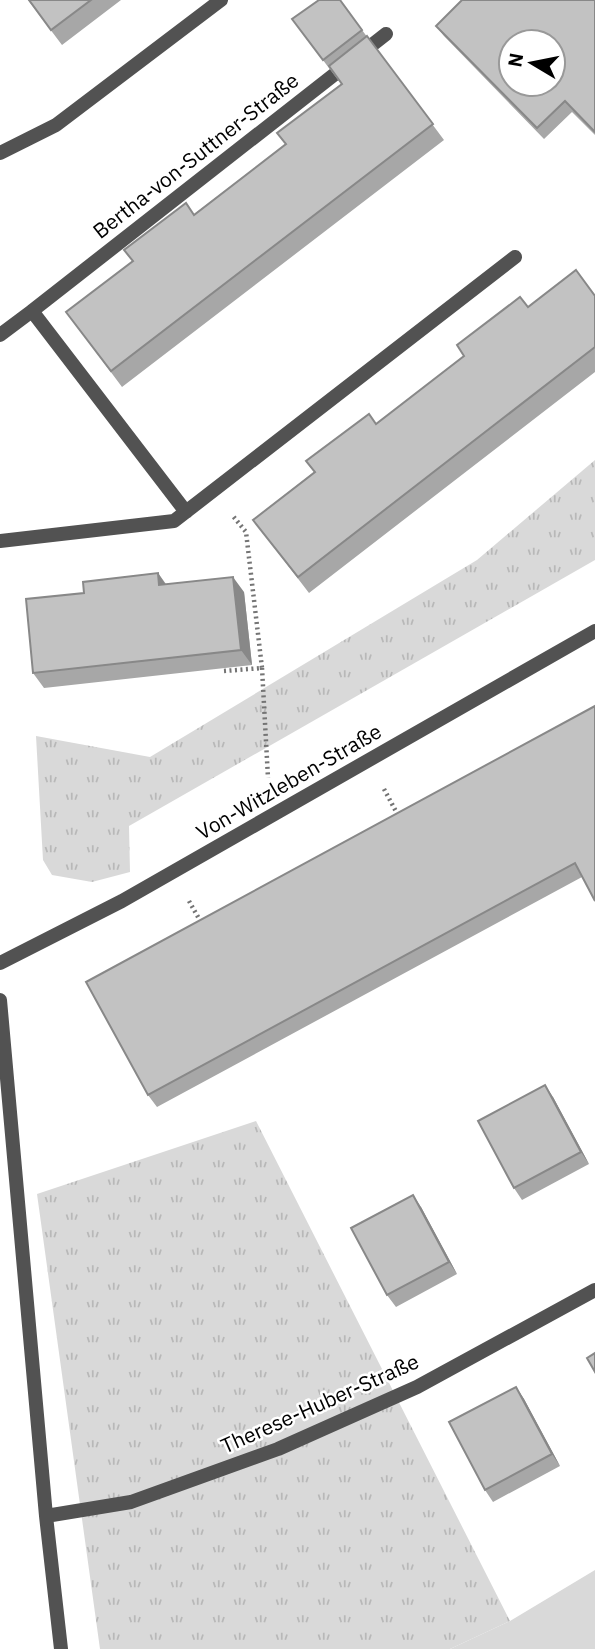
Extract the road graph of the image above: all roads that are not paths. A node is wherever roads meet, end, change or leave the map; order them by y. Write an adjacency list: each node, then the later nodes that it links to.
1 (221, 0): 3 (street)
2 (386, 34): 5 (street, Bertha-von-Suttner-Straße)
3 (0, 153)
4 (515, 257): 7 (street)
5 (32, 311): 6 (street, Bertha-von-Suttner-Straße); 7 (street)
6 (0, 335)
7 (186, 512): 8 (street)
8 (0, 541)
9 (595, 631): 10 (street, Von-Witzleben-Straße)
10 (0, 963)
11 (0, 1000): 13 (street)
12 (595, 1290): 13 (street, Therese-Huber-Straße)
13 (46, 1516): 14 (street)
14 (61, 1649)

